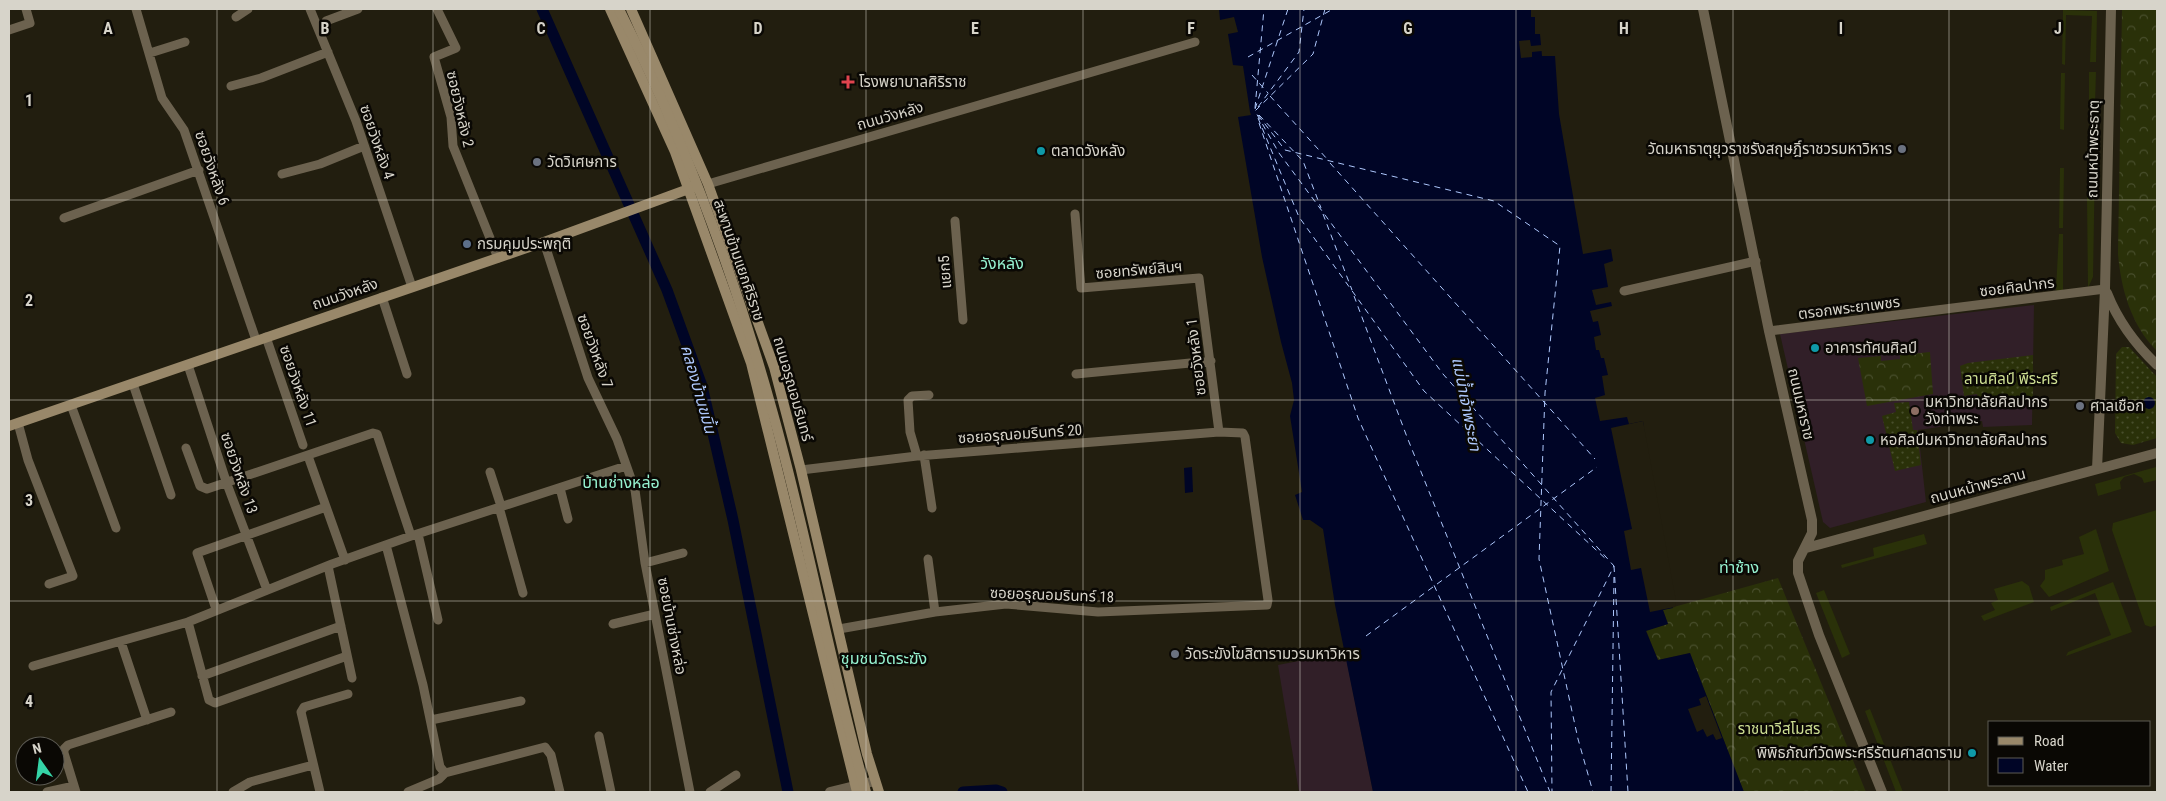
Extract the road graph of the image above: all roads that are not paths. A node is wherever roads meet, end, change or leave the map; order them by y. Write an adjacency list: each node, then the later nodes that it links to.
1 (26, 9): 12 (street)
2 (136, 9): 16 (street, ซอยวังหลัง 6)
3 (310, 9): 15 (street, ซอยวังหลัง 4)
4 (358, 9): 11 (street)
5 (437, 9): 27 (street, ซอยวังหลัง 2)
6 (610, 9): 22 (main road)
7 (619, 9): 114 (main road, สะพานข้ามแยกศิริราช, bridge)
8 (631, 9): 21 (main road, ถนนอรุณอมรินทร์)
9 (1702, 9): 28 (street, ถนนมหาราช)
10 (2111, 9): 31 (street, ถนนหน้าพระธาตุ)
11 (326, 21)
12 (9, 30)
13 (186, 42): 16 (street)
14 (1195, 42): 21 (street, ถนนวังหลัง)
15 (328, 52): 17 (street); 18 (street, ซอยวังหลัง 4)
16 (150, 53): 19 (street, ซอยวังหลัง 6)
17 (232, 86)
18 (364, 146): 20 (street); 30 (street, ซอยวังหลัง 4)
19 (198, 170): 24 (street); 38 (street, ซอยวังหลัง 6)
20 (282, 174)
21 (708, 184): 22 (main road, ถนนวังหลัง); 56 (main road, ถนนอรุณอมรินทร์)
22 (689, 188): 26 (main road, ถนนวังหลัง); 87 (main road)
23 (1075, 214): 29 (street, ซอยทรัพย์สินฯ)
24 (64, 218)
25 (955, 221): 35 (street, แยก5)
26 (544, 242): 27 (main road, ถนนวังหลัง); 54 (street, ซอยวังหลัง 7)
27 (498, 258): 30 (main road, ถนนวังหลัง)
28 (1756, 261): 32 (street); 36 (street, ถนนมหาราช)
29 (1199, 278): 39 (street, ซอยวังหลัง 1)
30 (412, 287): 33 (main road, ถนนวังหลัง)
31 (2105, 290): 34 (street, ซอยศิลปากร); 41 (street, ถนนหน้าพระธาตุ); 55 (street, ถนนหน้าพระธาตุ)
32 (1624, 291)
33 (382, 297): 37 (main road, ถนนวังหลัง); 42 (street)
34 (1932, 311): 36 (street, ตรอกพระยาเพชร)
35 (963, 320)
36 (1769, 332): 69 (street, ถนนมหาราช)
37 (266, 336): 38 (main road, ถนนวังหลัง); 49 (street, ซอยวังหลัง 11)
38 (256, 340): 40 (main road, ถนนวังหลัง)
39 (1211, 362): 43 (street); 48 (street, ซอยวังหลัง 1)
40 (188, 365): 44 (main road, ถนนวังหลัง); 58 (street, ซอยวังหลัง 13)
41 (2157, 365)
42 (407, 374)
43 (1076, 374)
44 (133, 384): 46 (main road, ถนนวังหลัง); 60 (street)
45 (930, 395): 53 (street)
46 (71, 405): 47 (main road, ถนนวังหลัง); 65 (street)
47 (13, 425): 75 (street)
48 (1219, 432): 53 (street, ซอยอรุณอมรินทร์ 20); 78 (street, ซอยอรุณอมรินทร์ 20)
49 (303, 445)
50 (186, 448): 58 (street)
51 (2157, 452): 55 (street, ถนนหน้าพระลาน)
52 (308, 456): 58 (street); 61 (street); 67 (street)
53 (921, 456): 56 (street, ซอยอรุณอมรินทร์ 20); 63 (street)
54 (626, 466): 59 (street); 73 (street, ซอยบ้านช่างหล่อ)
55 (2096, 469): 69 (street, ถนนหน้าพระลาน)
56 (801, 470): 86 (main road, ถนนอรุณอมรินทร์)
57 (490, 472): 62 (street)
58 (227, 484): 66 (street, ซอยวังหลัง 13)
59 (560, 488): 62 (street); 64 (street)
60 (171, 495)
61 (326, 506): 66 (street); 72 (street)
62 (500, 507): 67 (street); 77 (street)
63 (932, 508)
64 (568, 519)
65 (116, 528)
66 (246, 535): 76 (street, ซอยวังหลัง 13); 79 (street)
67 (415, 535): 68 (street); 82 (street)
68 (386, 545): 72 (street); 97 (street)
69 (1806, 548): 116 (street, ถนนมหาราช)
70 (683, 554): 73 (street)
71 (928, 559): 80 (street)
72 (345, 560): 74 (street)
73 (645, 563): 81 (street, ซอยบ้านช่างหล่อ)
74 (328, 566): 76 (street); 85 (street)
75 (49, 584)
76 (267, 590): 79 (street)
77 (523, 593)
78 (1266, 605): 80 (street, ซอยอรุณอมรินทร์ 18)
79 (216, 609): 83 (street)
80 (935, 612): 86 (street, ซอยอรุณอมรินทร์ 18)
81 (655, 614): 84 (street); 111 (street, ซอยบ้านช่างหล่อ)
82 (438, 620)
83 (188, 622): 88 (street); 91 (street)
84 (613, 624)
85 (341, 626): 89 (street); 91 (street)
86 (839, 629): 87 (main road); 102 (main road, ถนนอรุณอมรินทร์)
87 (817, 633): 104 (main road)
88 (121, 642): 90 (street); 96 (street)
89 (347, 656): 91 (street); 92 (street)
90 (33, 666)
91 (202, 676)
92 (352, 678)
93 (348, 694): 99 (street)
94 (521, 701): 97 (street)
95 (171, 712): 96 (street)
96 (147, 720): 103 (street)
97 (431, 720): 100 (street)
98 (599, 736): 110 (street)
99 (313, 765): 106 (street); 107 (street)
100 (445, 773): 108 (street); 109 (street)
101 (736, 775): 112 (street)
102 (875, 780): 104 (street); 115 (main road, ถนนอรุณอมรินทร์)
103 (75, 789): 105 (street)
104 (856, 789): 113 (street)
105 (47, 792)
106 (233, 792)
107 (320, 792)
108 (408, 792)
109 (560, 792)
110 (611, 792)
111 (690, 792)
112 (710, 792)
113 (830, 792)
114 (866, 792)
115 (879, 792)
116 (1882, 792)

